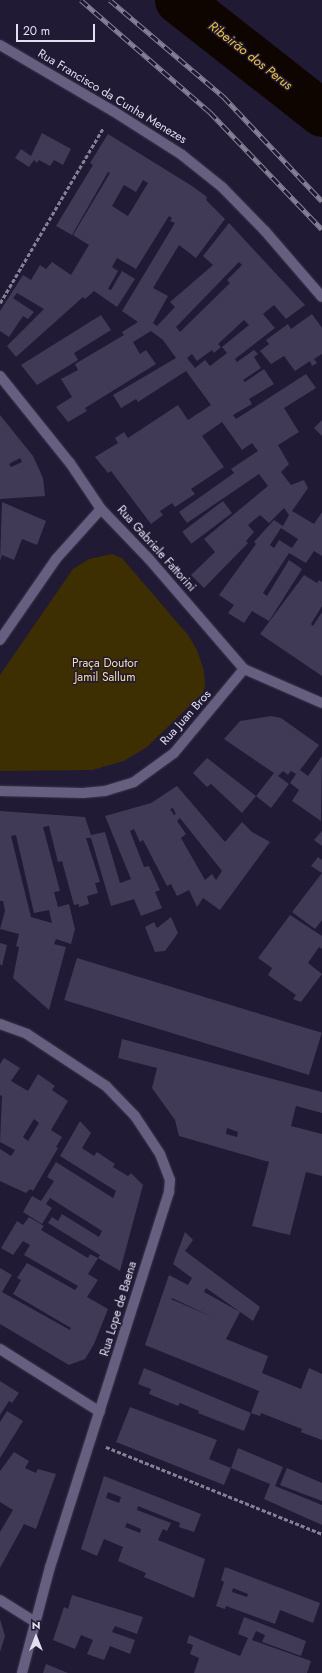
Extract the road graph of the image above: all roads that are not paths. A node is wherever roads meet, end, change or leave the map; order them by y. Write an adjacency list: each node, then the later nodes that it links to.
1 (0, 45): 2 (street, Rua Francisco da Cunha Menezes)
2 (322, 297)
3 (0, 376): 4 (street, Rua Gabriele Fattorini)
4 (101, 509): 5 (street); 6 (street, Rua Gabriele Fattorini)
5 (0, 640)
6 (244, 669): 7 (street, Rua Gabriele Fattorini); 8 (street, Rua Juan Bros)
7 (322, 703)
8 (0, 791)
9 (0, 1024): 11 (street, Rua Lope de Baena)
10 (0, 1349): 11 (street)
11 (100, 1412): 13 (street, Rua Lope de Baena)
12 (0, 1600): 13 (street)
13 (34, 1621): 14 (street, Rua Lope de Baena)
14 (22, 1673)

